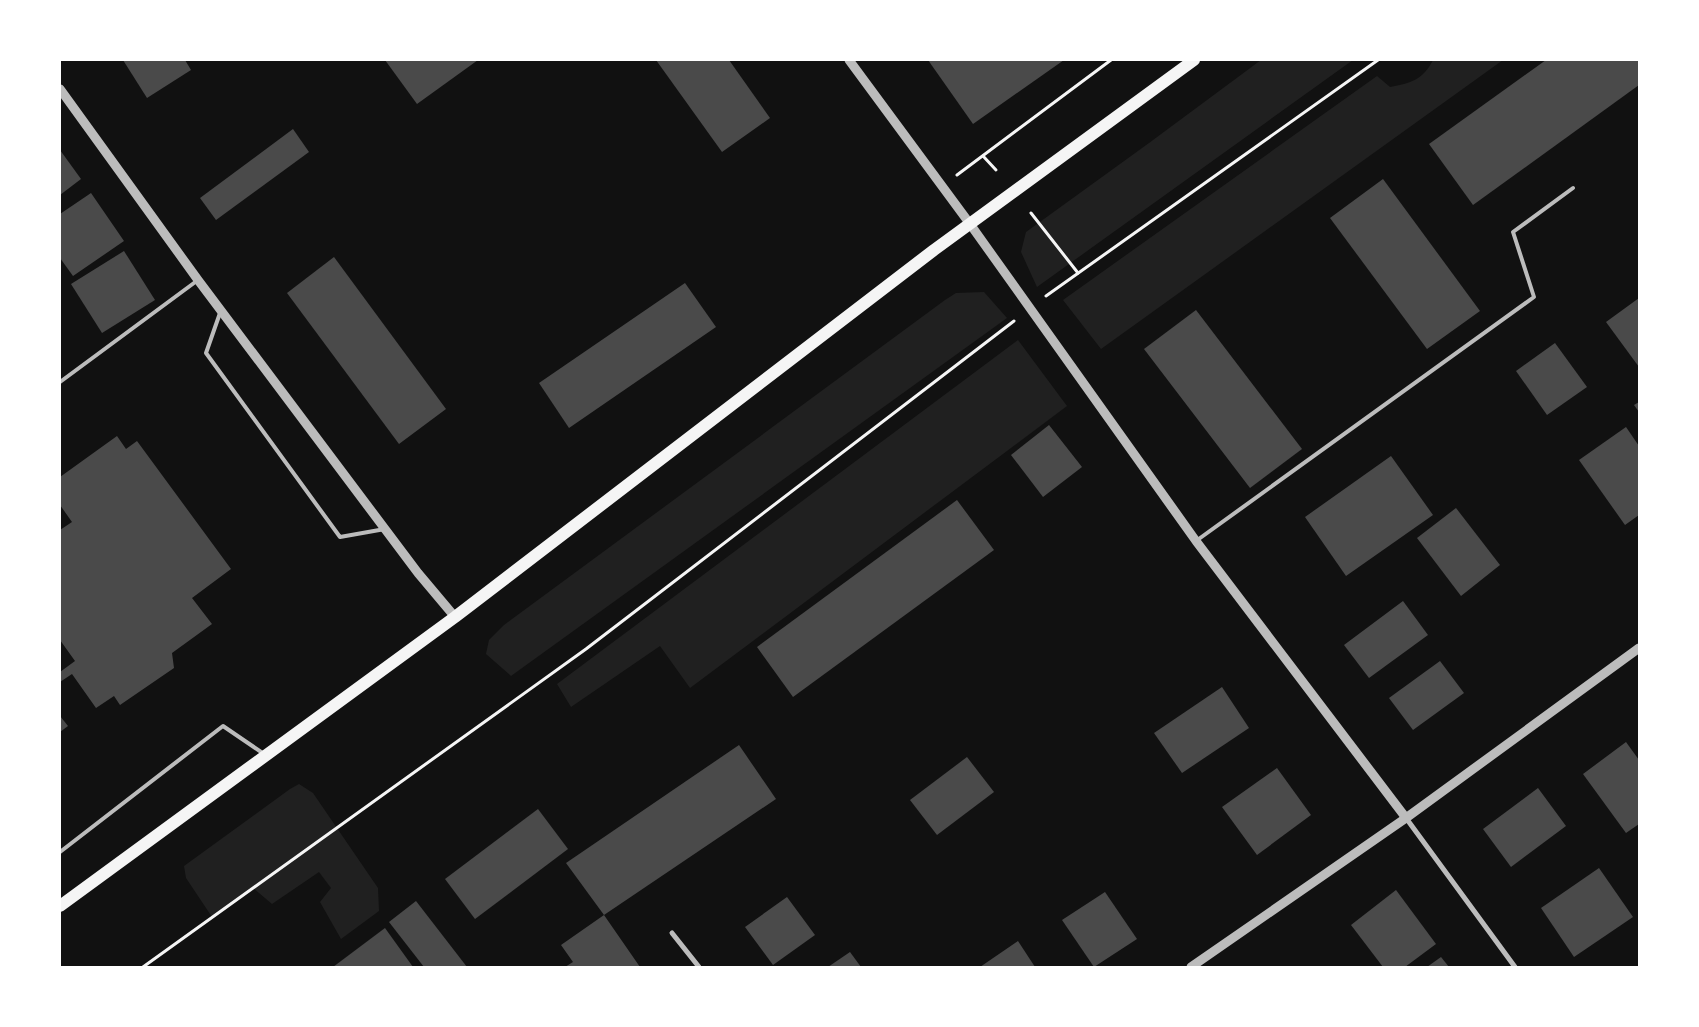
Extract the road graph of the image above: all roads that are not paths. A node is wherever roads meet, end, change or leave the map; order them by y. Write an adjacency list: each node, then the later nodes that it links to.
1 (849, 60): 5 (street)
2 (1194, 60): 5 (main road)
3 (60, 89): 6 (street)
4 (1573, 188): 10 (lane)
5 (970, 224): 10 (street); 11 (main road)
6 (198, 280): 7 (street); 8 (lane)
7 (221, 311): 9 (street); 9 (lane)
8 (60, 382)
9 (386, 529): 11 (street)
10 (1196, 541): 14 (street)
11 (455, 617): 13 (main road)
12 (1639, 648): 14 (street)
13 (266, 755): 15 (lane); 16 (main road)
14 (1406, 818): 19 (street); 20 (street)
15 (60, 852)
16 (60, 906)
17 (672, 933): 18 (street)
18 (699, 967)
19 (1191, 967)
20 (1515, 967)

